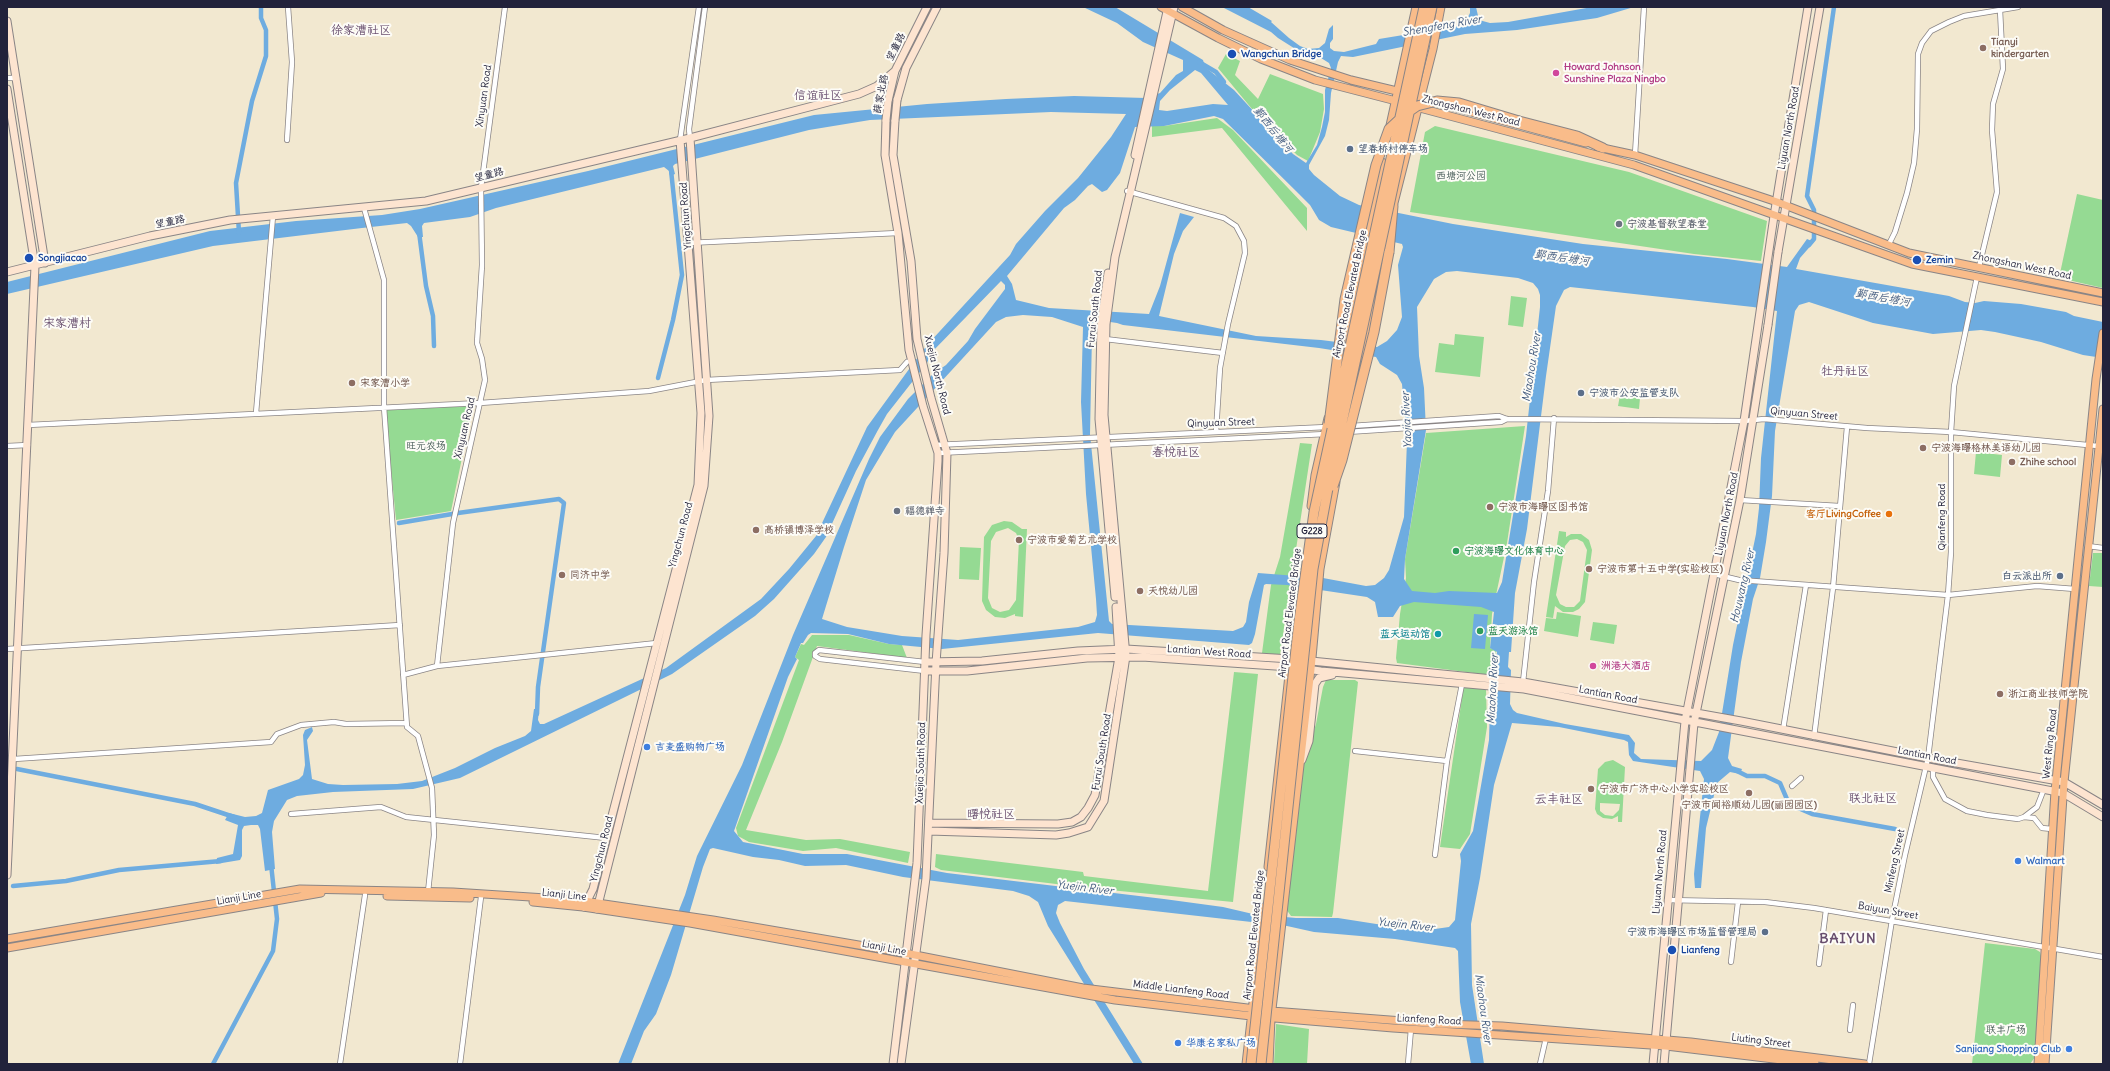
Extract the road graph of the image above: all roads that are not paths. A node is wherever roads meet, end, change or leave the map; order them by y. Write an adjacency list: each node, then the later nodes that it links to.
1 (288, 7): 32 (street)
2 (505, 7): 37 (street, Xinyuan Road)
3 (699, 7): 33 (street)
4 (705, 7): 31 (street)
5 (927, 7): 19 (street, 望童路)
6 (937, 7): 22 (street, 望童路)
7 (1182, 7): 24 (main road, Zhongshan West Road)
8 (1416, 7): 24 (main road)
9 (1424, 7): 86 (highway, Airport Road Elevated Bridge / G228, bridge)
10 (1432, 7): 91 (highway, Airport Road Elevated Bridge / G228, bridge)
11 (1441, 7): 26 (main road)
12 (1644, 7): 35 (street)
13 (1808, 7): 39 (street, Liyuan North Road)
14 (1820, 7): 41 (street, Liyuan North Road)
15 (2018, 7): 17 (street)
16 (1169, 9): 27 (main road, Zhongshan West Road); 38 (street, Furui South Road)
17 (2000, 10): 49 (street); 51 (street)
18 (7, 21): 21 (street)
19 (895, 71): 29 (street, 薛家北路, bridge); 31 (street, 望童路)
20 (7, 78): 21 (street)
21 (17, 78): 25 (street)
22 (902, 80): 30 (street, 薛家北路, bridge)
23 (7, 90): 25 (street); 52 (street)
24 (1398, 91): 26 (main road, Zhongshan West Road); 27 (main road)
25 (20, 92): 50 (street)
26 (1421, 98): 28 (main road); 34 (main road, Zhongshan West Road)
27 (1396, 100): 28 (main road, Zhongshan West Road); 36 (main road)
28 (1418, 108): 40 (main road); 44 (main road, Zhongshan West Road)
29 (886, 120): 46 (street, Xuejia North Road)
30 (895, 120): 80 (street, Xuejia North Road)
31 (690, 138): 33 (street, 望童路); 48 (street, Yingchun Road)
32 (287, 140)
33 (680, 140): 37 (street, 望童路); 47 (street, Yingchun Road)
34 (1603, 148): 35 (main road, Zhongshan West Road); 60 (highway, bridge)
35 (1635, 155): 39 (main road, Zhongshan West Road)
36 (1382, 163): 60 (highway); 76 (main road)
37 (481, 190): 42 (street, 望童路); 65 (street, Xinyuan Road)
38 (1129, 191): 57 (street, Furui South Road); 61 (street)
39 (1777, 202): 41 (main road, Zhongshan West Road); 44 (street, Liyuan North Road)
40 (1394, 205): 75 (main road); 91 (highway, bridge)
41 (1785, 205): 45 (street, Liyuan North Road); 49 (main road, Zhongshan West Road)
42 (364, 208): 43 (street, 望童路); 66 (street)
43 (273, 216): 50 (street, 望童路); 68 (street)
44 (1774, 216): 45 (main road, Zhongshan West Road); 72 (street, Liyuan North Road)
45 (1783, 219): 54 (main road, Zhongshan West Road); 71 (street, Liyuan North Road, bridge)
46 (898, 233): 48 (street); 62 (street, Xuejia North Road)
47 (688, 243): 48 (street); 64 (street, Yingchun Road)
48 (698, 243): 63 (street, Yingchun Road)
49 (1889, 244): 51 (main road, Zhongshan West Road)
50 (45, 263): 52 (street, 望童路)
51 (1979, 267): 55 (main road, Zhongshan West Road)
52 (35, 269): 53 (street, 望童路); 73 (street)
53 (7, 272)
54 (1977, 277): 56 (main road, Zhongshan West Road); 78 (street, Qianfeng Road)
55 (2103, 293)
56 (2103, 302)
57 (1103, 324): 59 (street, Furui South Road); 79 (street, Furui South Road)
58 (2103, 333): 83 (main road, West Ring Road)
59 (1105, 340): 61 (street); 79 (street, Furui South Road)
60 (1340, 345): 86 (highway, bridge)
61 (1223, 353): 77 (street)
62 (909, 360): 63 (street); 82 (street, Xuejia North Road)
63 (706, 380): 64 (street); 159 (street, Yingchun Road)
64 (699, 382): 65 (street); 101 (street, Yingchun Road)
65 (480, 403): 66 (street); 110 (street, Xinyuan Road)
66 (384, 407): 68 (street); 100 (street)
67 (2103, 409): 85 (main road, West Ring Road)
68 (256, 413): 73 (street)
69 (1554, 418): 70 (street, Qinyuan Street); 72 (street, Qinyuan Street); 117 (street)
70 (1506, 419): 75 (street, Qinyuan Street); 75 (street, Qinyuan Street)
71 (1754, 420): 72 (street, Qinyuan Street); 74 (street, Qinyuan Street); 89 (street, Liyuan North Road)
72 (1744, 421): 94 (street, Liyuan North Road)
73 (28, 425): 81 (street)
74 (1847, 426): 78 (street, Qinyuan Street); 90 (street)
75 (1346, 429): 76 (street, Qinyuan Street); 107 (main road)
76 (1325, 431): 77 (street, Qinyuan Street); 79 (street, Qinyuan Street); 106 (main road, bridge)
77 (1216, 432): 79 (street, Qinyuan Street)
78 (1951, 432): 83 (street, Qinyuan Street); 99 (street, Qianfeng Road)
79 (1100, 441): 80 (street, Qinyuan Street); 88 (street, Qinyuan Street); 104 (street, Furui South Road)
80 (945, 444): 82 (street, Qinyuan Street); 88 (street, Xuejia North Road)
81 (28, 445): 84 (street); 103 (street)
82 (935, 445): 87 (street, Xuejia North Road)
83 (2090, 445): 85 (street, Qinyuan Street); 98 (main road, West Ring Road)
84 (7, 446)
85 (2098, 446): 92 (main road, West Ring Road)
86 (1327, 452): 189 (highway, Airport Road Elevated Bridge / G228, bridge)
87 (938, 453): 88 (street, Qinyuan Street); 108 (street, Xuejia North Road)
88 (947, 453): 109 (street, Xuejia North Road)
89 (1740, 500): 90 (street); 95 (street, Liyuan North Road)
90 (1839, 506): 97 (street)
91 (1323, 515): 190 (highway, Airport Road Elevated Bridge / G228, bridge)
92 (2088, 546): 93 (street); 136 (main road, West Ring Road)
93 (2103, 548)
94 (1714, 574): 95 (street); 121 (street, Liyuan North Road)
95 (1725, 578): 96 (street); 122 (street, Liyuan North Road)
96 (1806, 585): 97 (street); 126 (street)
97 (1833, 588): 99 (street); 127 (street)
98 (2075, 589): 99 (street); 135 (main road, West Ring Road)
99 (1948, 595): 129 (street, Qianfeng Road)
100 (400, 626): 103 (street); 116 (street)
101 (657, 643): 110 (street); 149 (street, Yingchun Road)
102 (7, 649): 103 (street)
103 (18, 649): 130 (street)
104 (1122, 649): 105 (street, Furui South Road); 106 (street, Lantian West Road); 109 (street, Lantian West Road)
105 (1122, 656): 111 (street, Lantian West Road); 114 (street, Lantian West Road); 146 (street, Furui South Road); 148 (street, Furui South Road)
106 (1291, 659): 107 (street, Lantian West Road); 111 (main road)
107 (1312, 660): 112 (main road); 118 (street, Lantian West Road)
108 (925, 662): 109 (street, Lantian West Road); 113 (street, Xuejia South Road); 113 (street)
109 (936, 663): 114 (street, Xuejia South Road)
110 (437, 666): 116 (street)
111 (1290, 667): 112 (street, Lantian West Road); 176 (main road)
112 (1311, 670): 115 (street, Lantian West Road); 133 (main road)
113 (925, 671): 114 (street, Lantian West Road); 166 (street, Xuejia South Road)
114 (935, 672): 146 (street, Xuejia South Road)
115 (1342, 673): 119 (street, Lantian West Road); 133 (street)
116 (403, 675): 124 (street)
117 (1524, 682): 120 (street, Lantian Road); 121 (street, Lantian Road)
118 (1491, 683): 119 (street, Lantian West Road); 120 (street)
119 (1462, 684): 131 (street)
120 (1514, 685): 123 (street, Lantian Road)
121 (1686, 711): 122 (street, Lantian Road); 123 (street, Liyuan North Road)
122 (1696, 713): 125 (street, Liyuan North Road); 126 (street, Lantian Road)
123 (1685, 721): 125 (street, Lantian Road); 155 (street, Liyuan North Road)
124 (406, 722): 130 (street); 145 (street)
125 (1694, 723): 132 (street, Lantian Road); 156 (street, Liyuan North Road)
126 (1783, 730): 127 (street, Lantian Road)
127 (1814, 737): 129 (street, Lantian Road)
128 (1355, 751): 131 (street)
129 (1928, 758): 132 (street, Minfeng Street); 135 (street, Lantian Road)
130 (14, 759): 151 (street)
131 (1447, 760): 150 (street)
132 (1929, 767): 138 (street, Lantian Road); 143 (street); 162 (street, Minfeng Street)
133 (1299, 769): 177 (main road)
134 (1801, 778): 137 (street)
135 (2056, 780): 136 (street, Lantian Road); 139 (main road, West Ring Road)
136 (2064, 782): 140 (main road, West Ring Road); 141 (street, Lantian Road)
137 (1792, 786)
138 (2044, 789): 139 (street, Lantian Road); 143 (street)
139 (2055, 791): 140 (street, Lantian Road); 147 (main road, West Ring Road)
140 (2063, 793): 144 (street, Lantian Road); 165 (main road, West Ring Road)
141 (2103, 805)
142 (291, 814): 145 (street)
143 (2024, 817): 147 (street)
144 (2103, 817)
145 (433, 819): 149 (street); 152 (street)
146 (929, 823): 148 (street, Xuejia South Road)
147 (2052, 829): 165 (main road, West Ring Road)
148 (928, 831): 167 (street, Xuejia South Road)
149 (606, 838): 158 (street, Yingchun Road)
150 (1435, 855)
151 (7, 875)
152 (428, 892): 158 (main road, Lianji Line); 163 (main road, Lianji Line)
153 (365, 895): 154 (main road, Lianji Line); 164 (main road, Lianji Line); 184 (street)
154 (481, 897): 158 (main road, Lianji Line); 185 (street)
155 (1667, 900): 156 (street, Baiyun Street); 182 (street, Liyuan North Road)
156 (1678, 900): 157 (street, Baiyun Street); 183 (street, Liyuan North Road)
157 (1738, 902): 160 (street, Baiyun Street); 170 (street)
158 (585, 904): 159 (main road, Lianji Line)
159 (598, 906): 161 (main road, Lianji Line)
160 (1826, 910): 162 (street, Baiyun Street); 172 (street)
161 (691, 920): 166 (main road, Lianji Line); 169 (main road, Lianji Line)
162 (1892, 920): 165 (street, Baiyun Street); 198 (street, Minfeng Street)
163 (7, 939)
164 (7, 948)
165 (2049, 948): 168 (street, Baiyun Street); 199 (main road, West Ring Road); 200 (main road, West Ring Road)
166 (905, 953): 167 (main road, Lianji Line); 169 (street)
167 (915, 955): 171 (street); 173 (main road, Lianji Line)
168 (2103, 957)
169 (904, 962): 171 (main road, Lianji Line); 186 (street)
170 (1731, 962)
171 (913, 964): 174 (main road, Lianji Line); 187 (street)
172 (1819, 964)
173 (1107, 991): 176 (main road, Middle Lianfeng Road)
174 (1115, 1000): 176 (main road, Middle Lianfeng Road)
175 (1853, 1005): 180 (street)
176 (1251, 1013): 177 (main road, Lianfeng Road); 188 (main road)
177 (1272, 1015): 178 (main road, Lianfeng Road); 179 (main road, Lianfeng Road); 191 (main road)
178 (1443, 1027): 179 (main road, Lianfeng Road); 181 (main road, Lianfeng Road); 182 (main road, Lianfeng Road)
179 (1411, 1029): 192 (street)
180 (1850, 1030)
181 (1546, 1038): 182 (main road, Lianfeng Road); 193 (street)
182 (1655, 1042): 183 (main road); 194 (street, Liyuan North Road)
183 (1666, 1043): 195 (street, Liyuan North Road); 196 (main road, Liuting Street); 197 (main road, Liuting Street)
184 (340, 1064)
185 (460, 1064)
186 (893, 1064)
187 (901, 1064)
188 (1246, 1064)
189 (1251, 1064)
190 (1261, 1064)
191 (1269, 1064)
192 (1408, 1064)
193 (1540, 1064)
194 (1653, 1064)
195 (1664, 1064)
196 (1815, 1064)
197 (1864, 1064)
198 (1869, 1064)
199 (2038, 1064)
200 (2045, 1064)

